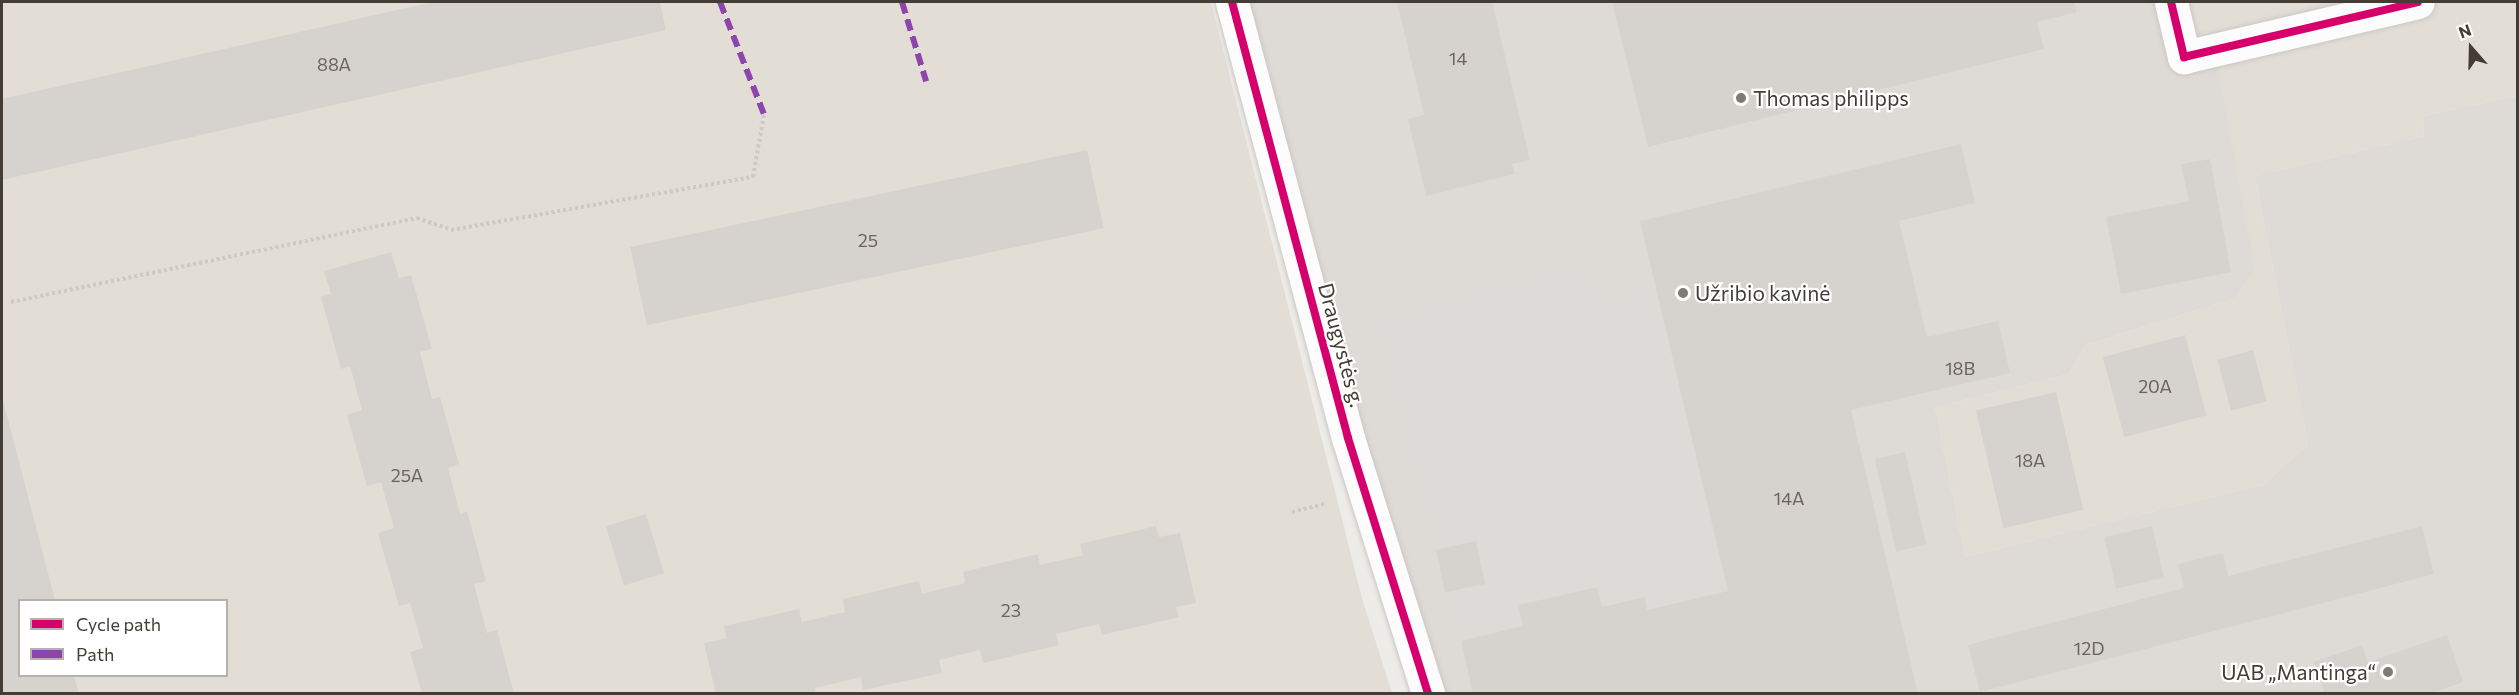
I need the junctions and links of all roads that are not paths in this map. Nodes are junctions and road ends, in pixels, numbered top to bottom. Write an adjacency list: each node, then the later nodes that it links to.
1 (1232, 2): 4 (street, Draugystės g.)
2 (2171, 2): 3 (street)
3 (2418, 2)
4 (1428, 693)

